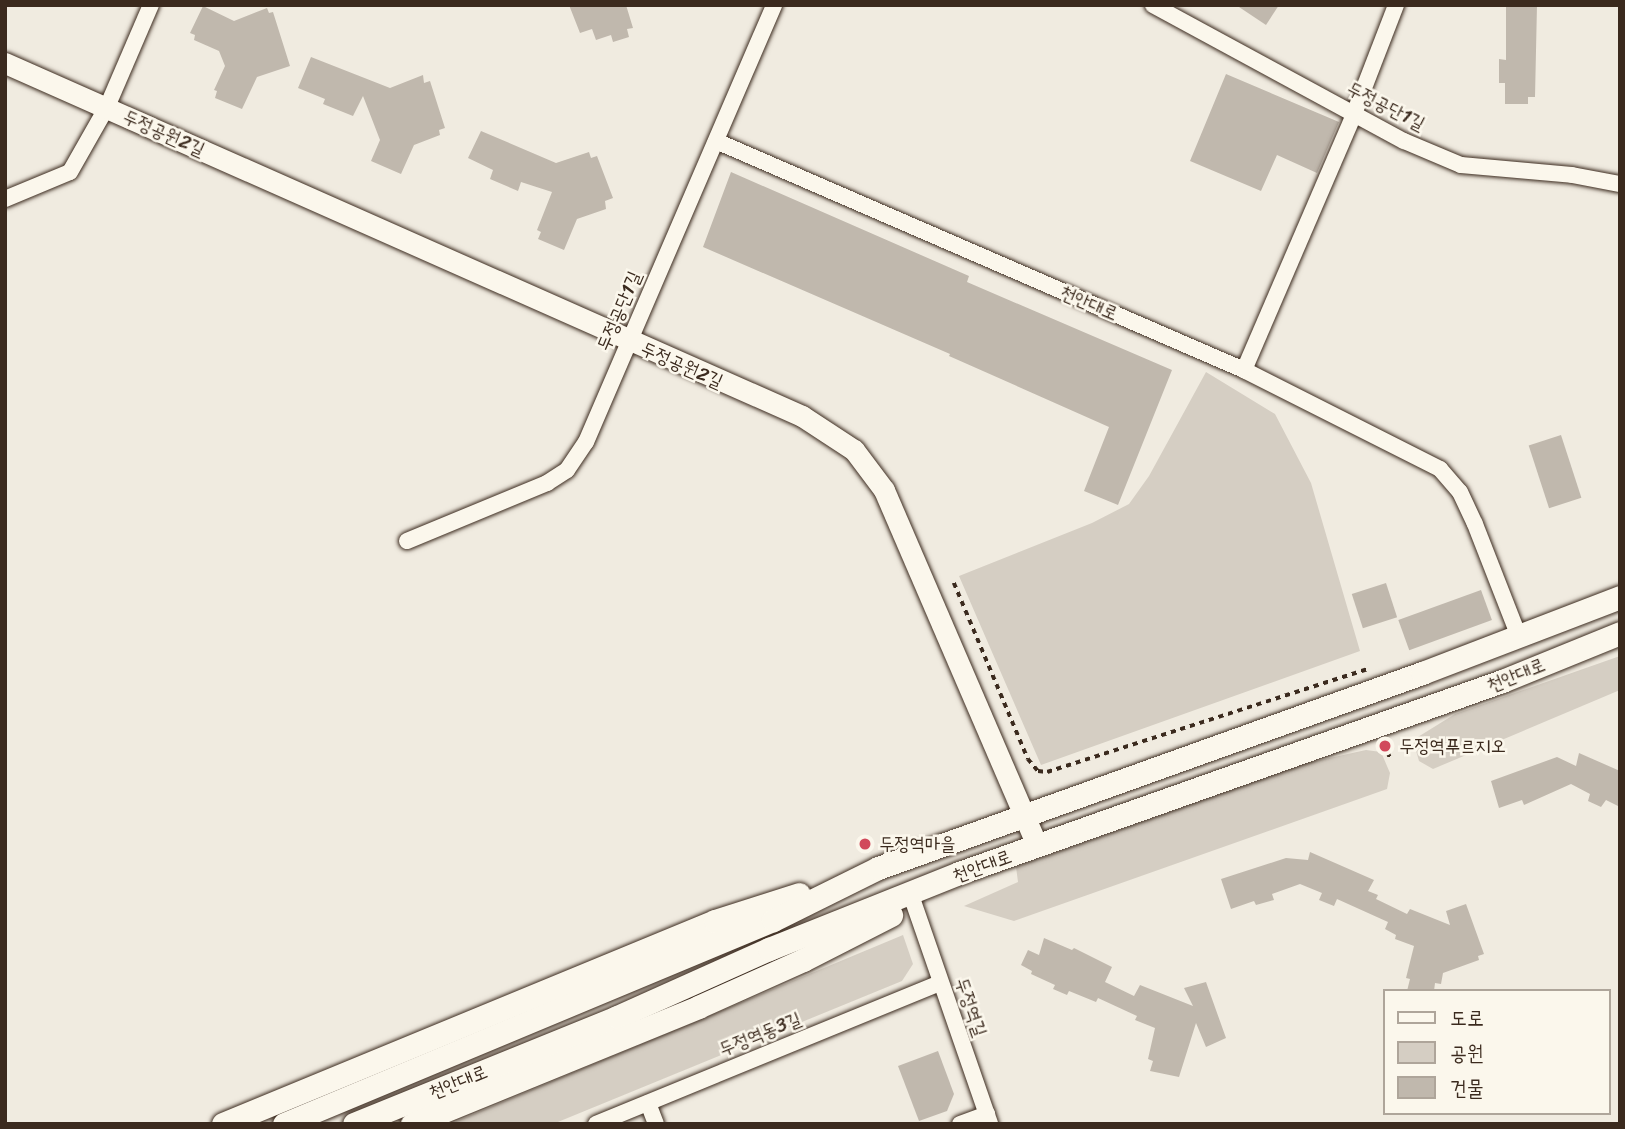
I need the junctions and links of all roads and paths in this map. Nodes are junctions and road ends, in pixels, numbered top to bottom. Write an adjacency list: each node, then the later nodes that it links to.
1 (151, 5): 6 (street, 두정공원2길)
2 (774, 5): 8 (street, 두정공단1길)
3 (1153, 5): 7 (street, 두정공단1길)
4 (1396, 5): 7 (street)
5 (5, 62): 6 (street, 두정공원2길)
6 (107, 107): 10 (street, 두정공원2길); 11 (street, 두정공원2길)
7 (1354, 114): 9 (street, 두정공단1길); 12 (street)
8 (716, 141): 11 (street, 두정공단1길); 12 (street, 천안대로)
9 (1620, 184)
10 (5, 198)
11 (629, 341): 13 (street, 두정공단1길); 21 (street, 두정공원2길)
12 (1244, 370): 17 (street, 천안대로)
13 (407, 541)
14 (954, 583): 18 (path)
15 (1620, 597): 17 (main road, 천안대로)
16 (1620, 633): 22 (main road, 천안대로)
17 (1518, 637): 21 (main road, 천안대로)
18 (1374, 666)
19 (1388, 752): 20 (path)
20 (1391, 761)
21 (1024, 814): 22 (street, 두정공원2길); 23 (main road, 천안대로)
22 (1037, 846): 24 (main road, 천안대로)
23 (878, 868): 29 (main road); 30 (main road, 천안대로)
24 (959, 873): 25 (main road); 31 (main road, 천안대로)
25 (914, 904): 26 (street, 두정역길); 32 (main road)
26 (940, 983): 27 (street, 두정역동3길); 28 (street, 두정역길)
27 (648, 1103): 33 (street, 두정역동3길); 34 (street)
28 (988, 1119): 35 (street)
29 (222, 1124)
30 (284, 1124)
31 (354, 1124)
32 (412, 1124)
33 (596, 1124)
34 (656, 1124)
35 (960, 1124)

